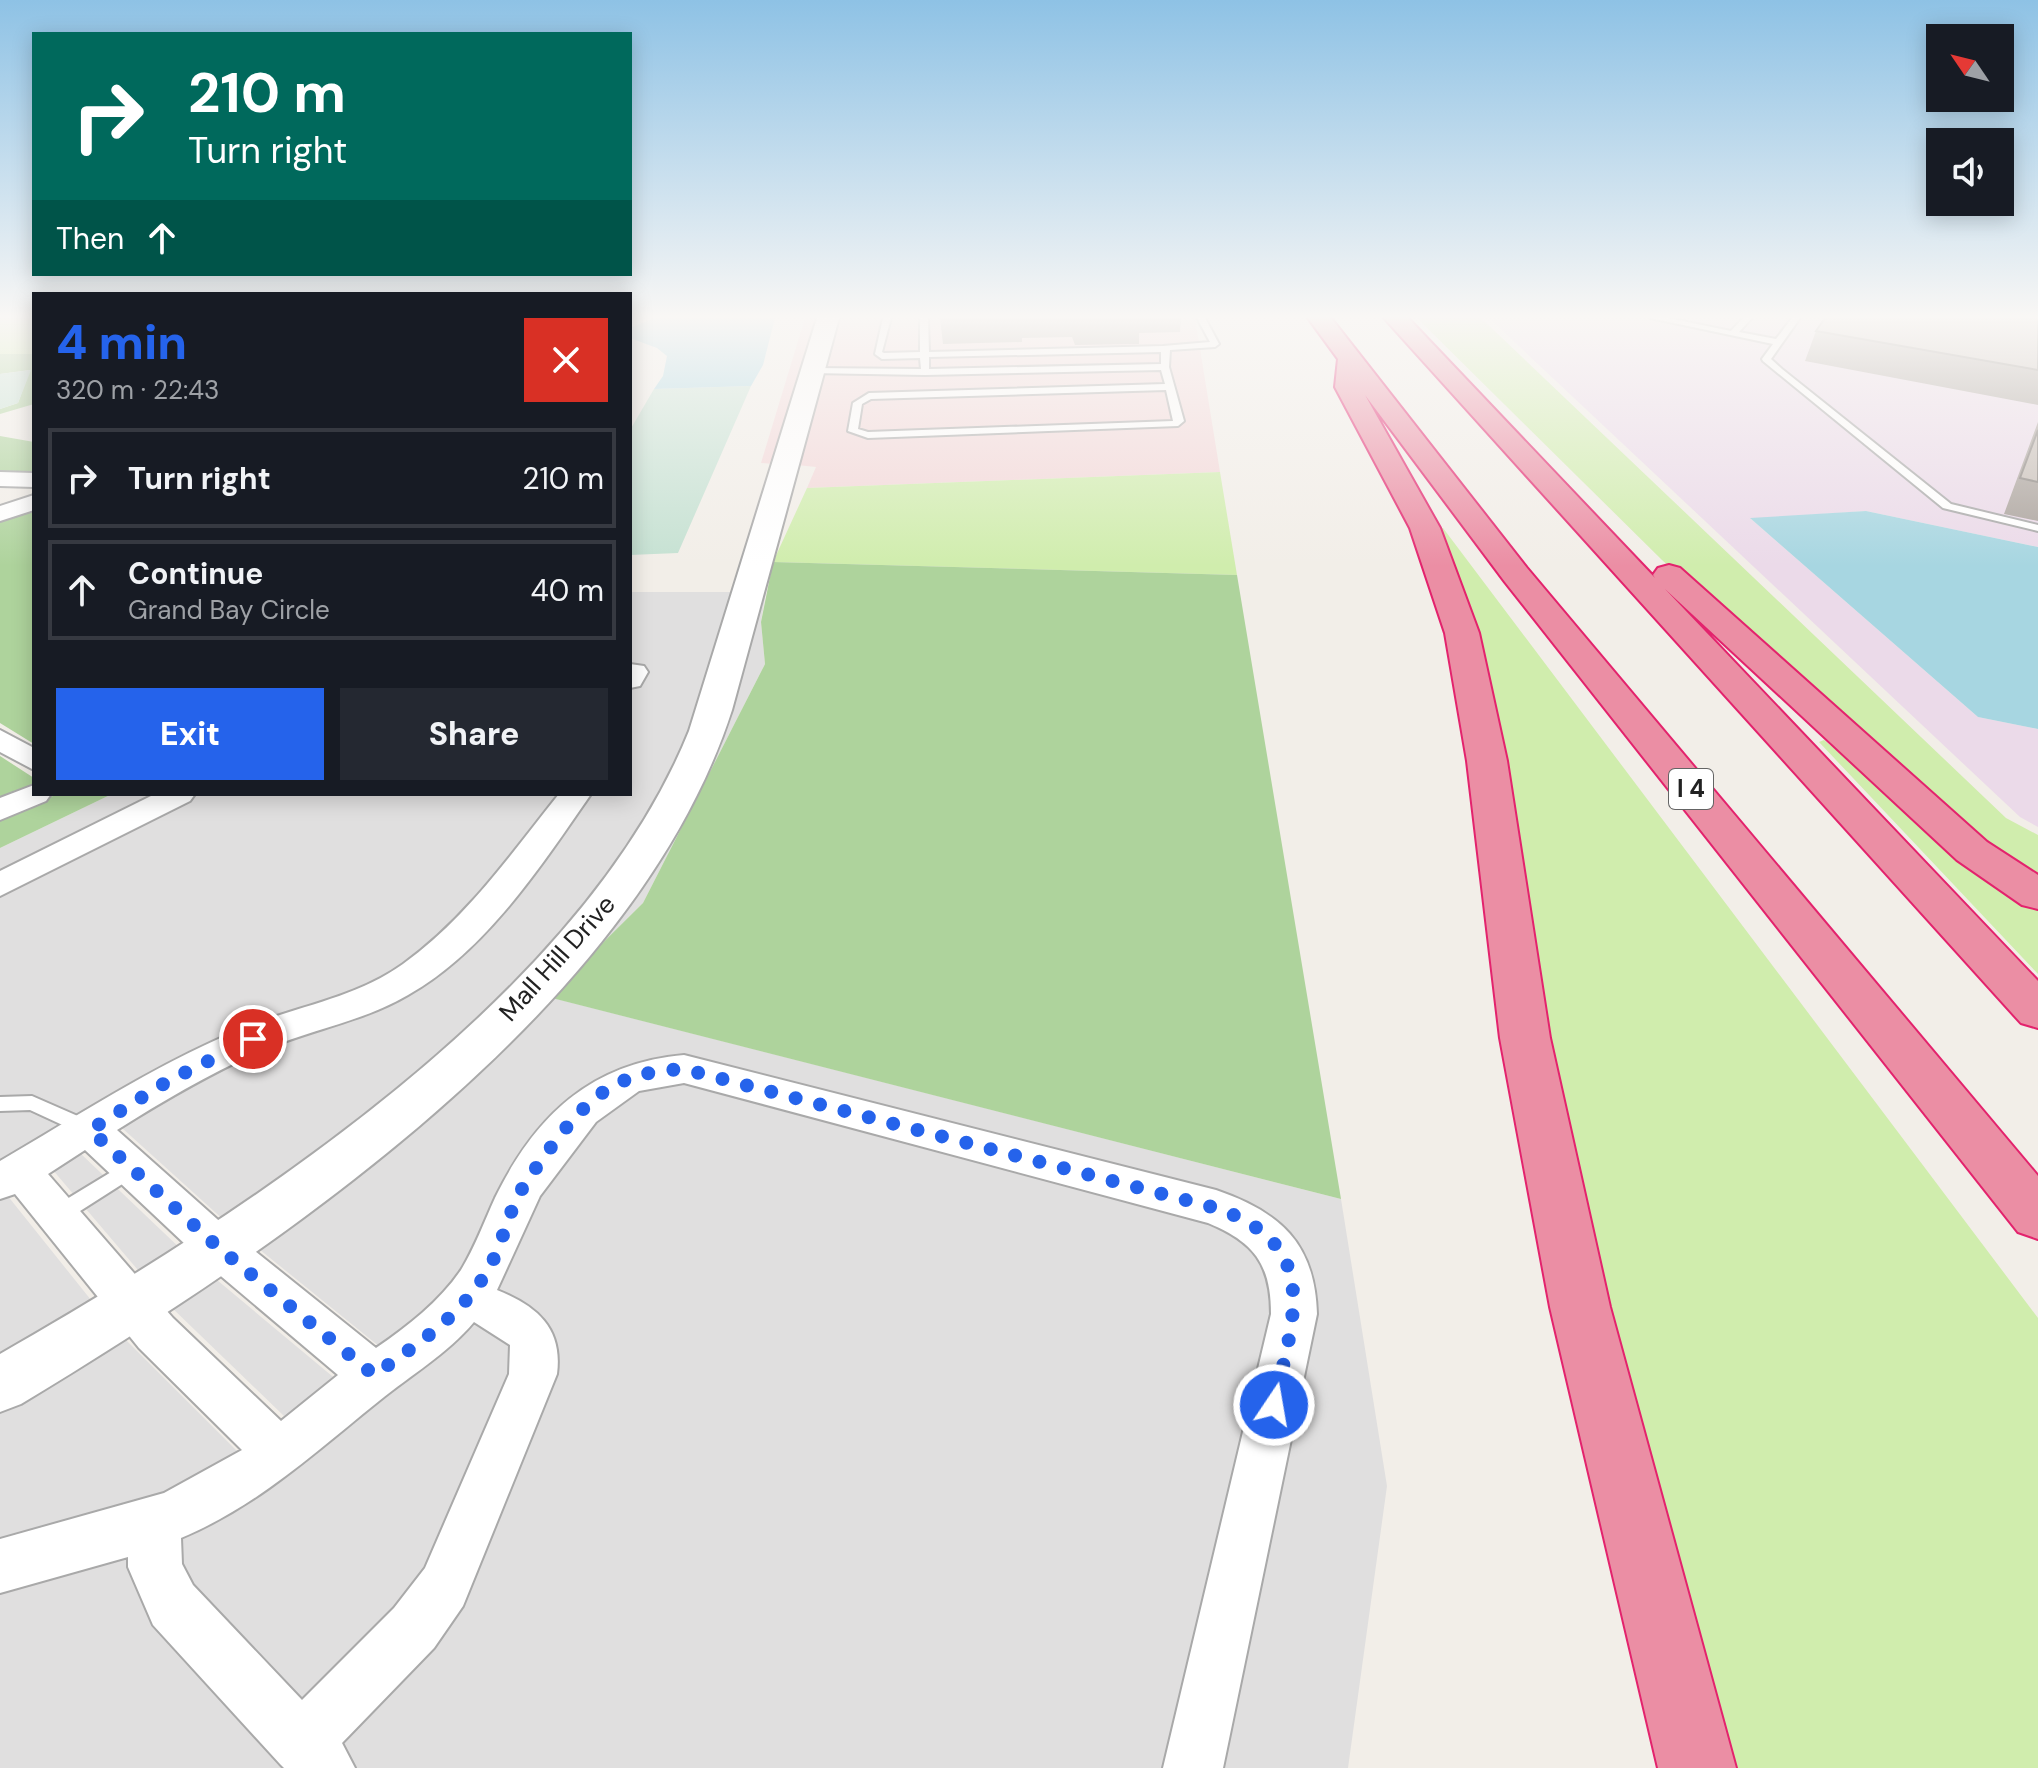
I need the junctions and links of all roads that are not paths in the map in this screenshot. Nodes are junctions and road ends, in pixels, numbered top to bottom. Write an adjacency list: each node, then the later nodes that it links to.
1 (804, 401): 29 (street, Mall Hill Drive)
2 (862, 401): 3 (lane)
3 (1172, 401)
4 (1355, 401): 39 (highway)
5 (1383, 401): 28 (highway, I 4)
6 (1473, 401): 22 (highway)
7 (1479, 401): 21 (highway)
8 (1817, 401): 13 (lane)
9 (0, 479): 10 (street)
10 (32, 480)
11 (32, 503): 12 (street)
12 (0, 514)
13 (2038, 528)
14 (0, 739): 15 (street)
15 (32, 760)
16 (32, 795): 19 (street)
17 (175, 796): 20 (street)
18 (573, 796): 24 (street)
19 (0, 810)
20 (0, 885)
21 (2038, 895)
22 (2038, 1011)
23 (0, 1104): 24 (lane)
24 (90, 1130): 25 (street); 26 (street)
25 (131, 1168): 27 (lane); 29 (street)
26 (10, 1176): 27 (street)
27 (57, 1215): 31 (street)
28 (2038, 1216)
29 (219, 1248): 31 (street, Mall Hill Drive); 32 (street)
30 (467, 1299): 32 (street); 37 (street); 38 (street)
31 (132, 1304): 33 (street, Mall Hill Drive); 34 (street)
32 (374, 1375): 34 (street)
33 (0, 1385)
34 (278, 1452): 35 (street)
35 (154, 1523): 36 (street); 37 (street)
36 (0, 1566)
37 (313, 1756)
38 (1193, 1768)
39 (1697, 1768)

